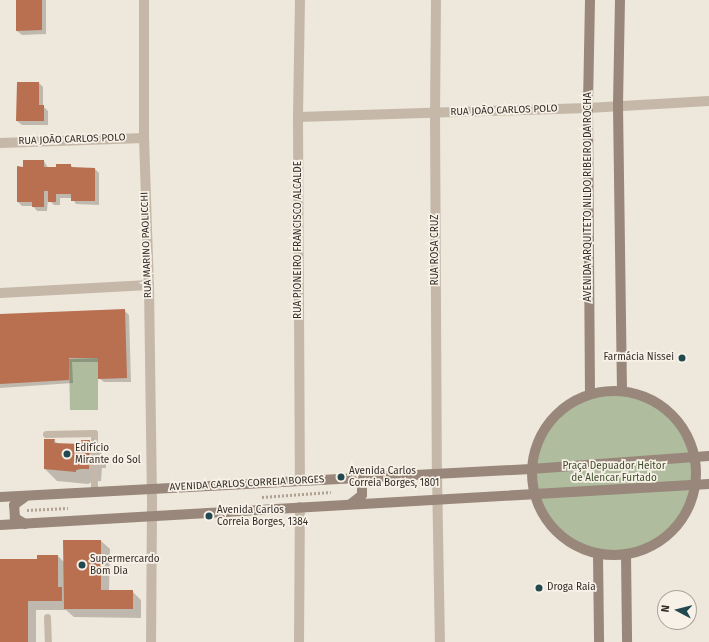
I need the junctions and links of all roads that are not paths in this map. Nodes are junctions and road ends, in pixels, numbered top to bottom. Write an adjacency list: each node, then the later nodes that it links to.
1 (144, 0): 11 (street, RUA MARINO PAOLICCHI)
2 (300, 0): 10 (street, RUA PIONEIRO FRANCISCO ALCALDE)
3 (436, 0): 9 (street, RUA ROSA CRUZ)
4 (590, 0): 8 (main road, AVENIDA ARQUITETO NILDO RIBEIRO DA ROCHA)
5 (620, 0): 7 (main road)
6 (709, 101): 7 (street, RUA JOÃO CARLOS POLO)
7 (618, 105): 8 (street, RUA JOÃO CARLOS POLO); 15 (main road)
8 (588, 108): 9 (street, RUA JOÃO CARLOS POLO); 16 (main road, AVENIDA ARQUITETO NILDO RIBEIRO DA ROCHA)
9 (435, 113): 10 (street, RUA JOÃO CARLOS POLO); 21 (street, RUA ROSA CRUZ)
10 (298, 117): 23 (street, RUA PIONEIRO FRANCISCO ALCALDE)
11 (144, 138): 12 (street, RUA JOÃO CARLOS POLO); 13 (street, RUA MARINO PAOLICCHI)
12 (0, 143)
13 (149, 285): 14 (street); 26 (street, RUA MARINO PAOLICCHI)
14 (0, 293)
15 (622, 391): 16 (main road); 19 (main road)
16 (590, 394): 20 (main road)
17 (46, 434): 27 (lane)
18 (709, 456): 19 (main road, AVENIDA CARLOS CORREIA BORGES)
19 (694, 457): 20 (main road, AVENIDA CARLOS CORREIA BORGES); 25 (main road)
20 (531, 469): 21 (main road, AVENIDA CARLOS CORREIA BORGES); 28 (main road)
21 (437, 474): 22 (main road, AVENIDA CARLOS CORREIA BORGES); 31 (street, RUA ROSA CRUZ)
22 (350, 478): 23 (main road, AVENIDA CARLOS CORREIA BORGES); 32 (main road)
23 (300, 481): 26 (main road, AVENIDA CARLOS CORREIA BORGES)
24 (709, 484): 25 (main road)
25 (695, 485): 28 (main road); 38 (main road)
26 (152, 489): 27 (main road, AVENIDA CARLOS CORREIA BORGES); 34 (street, RUA MARINO PAOLICCHI)
27 (94, 492): 29 (main road, AVENIDA CARLOS CORREIA BORGES)
28 (535, 494): 31 (main road); 37 (main road)
29 (27, 496): 30 (main road, AVENIDA CARLOS CORREIA BORGES); 35 (main road)
30 (0, 497)
31 (438, 500): 32 (main road); 43 (street, RUA ROSA CRUZ)
32 (351, 504): 33 (main road)
33 (300, 507): 34 (main road); 42 (street)
34 (152, 516): 35 (main road); 41 (street, RUA MARINO PAOLICCHI)
35 (25, 524): 36 (main road)
36 (0, 526)
37 (598, 554): 38 (main road); 44 (main road)
38 (626, 554): 45 (main road)
39 (47, 617): 40 (lane)
40 (48, 642)
41 (151, 642)
42 (299, 642)
43 (440, 642)
44 (599, 642)
45 (627, 642)

